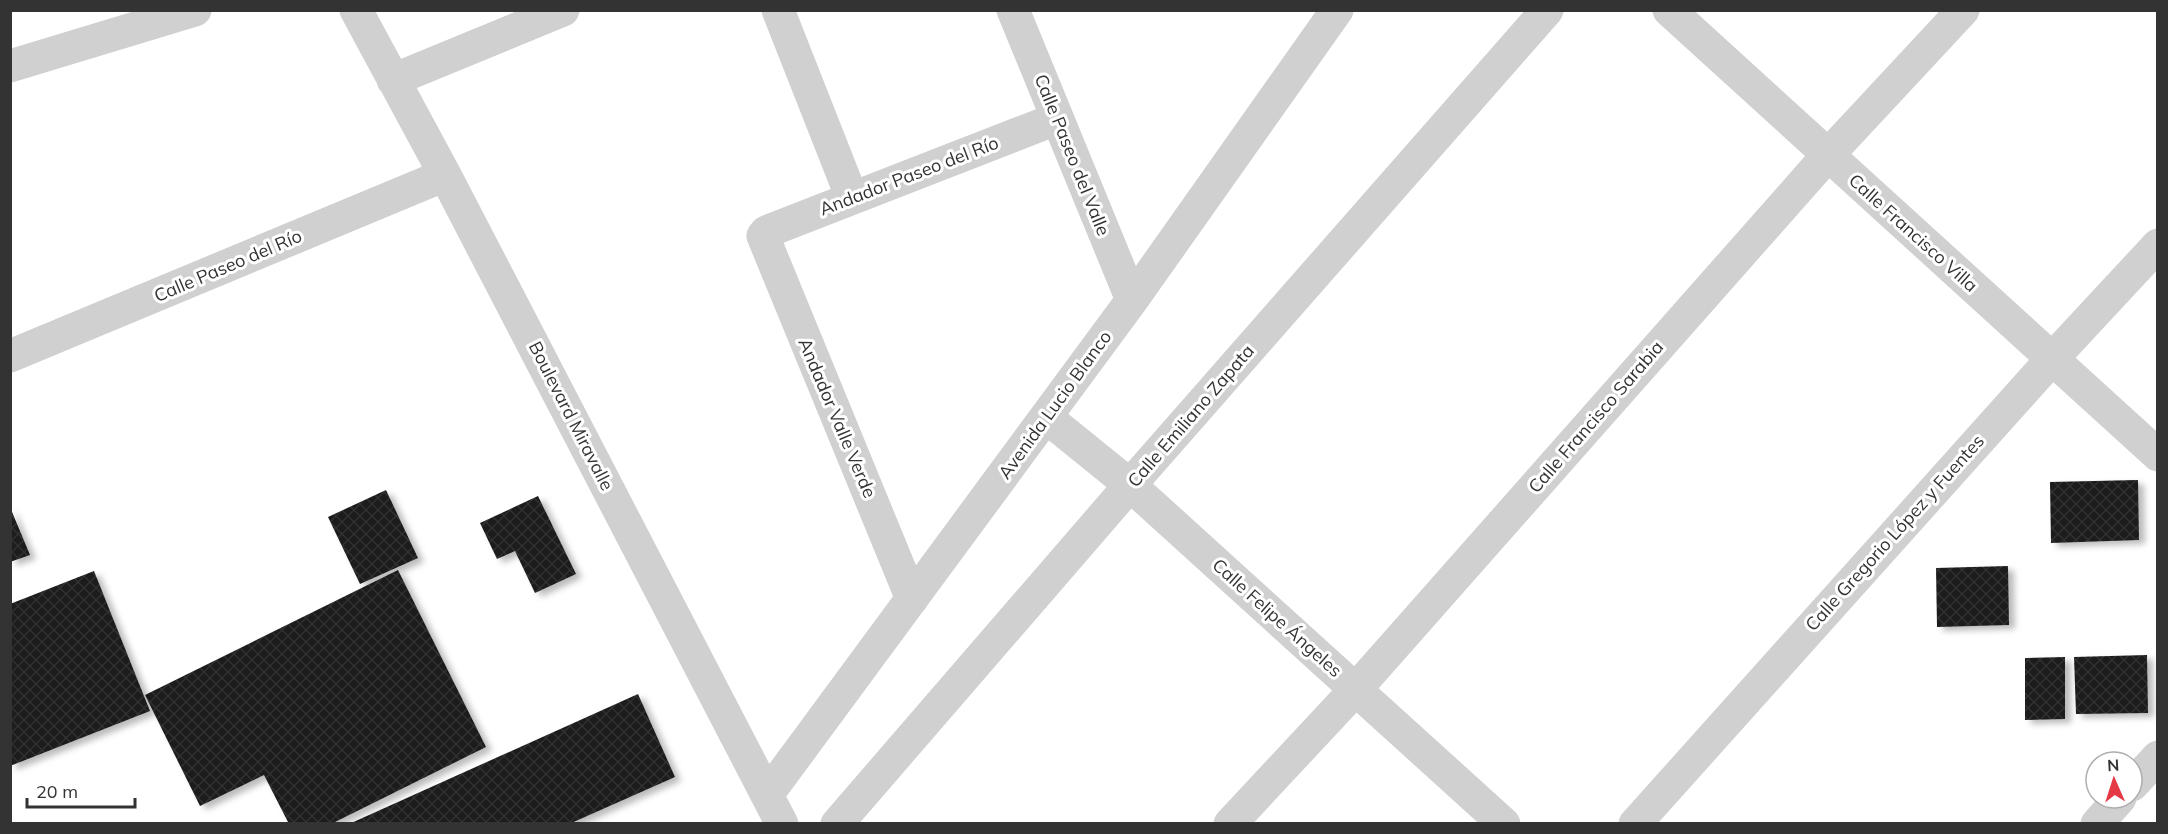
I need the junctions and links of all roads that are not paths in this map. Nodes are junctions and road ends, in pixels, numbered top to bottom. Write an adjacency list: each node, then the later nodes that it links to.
1 (195, 10): 10 (street)
2 (356, 10): 11 (street, Boulevard Miravalle)
3 (562, 10): 11 (street)
4 (778, 10): 15 (street)
5 (1013, 10): 12 (street, Calle Paseo del Valle)
6 (1337, 10): 18 (street, Avenida Lucio Blanco)
7 (1547, 10): 23 (street, Calle Emiliano Zapata)
8 (1669, 10): 13 (street, Calle Francisco Villa)
9 (1963, 10): 13 (street, Calle Francisco Sarabia)
10 (10, 66)
11 (393, 80): 14 (street, Boulevard Miravalle)
12 (1056, 119): 15 (street, Andador Paseo del Río); 18 (street, Calle Paseo del Valle)
13 (1828, 155): 20 (street, Calle Francisco Villa); 25 (street, Calle Francisco Sarabia)
14 (445, 175): 19 (street, Calle Paseo del Río); 28 (street, Boulevard Miravalle)
15 (852, 198): 16 (street, Andador Paseo del Río)
16 (763, 236): 24 (street, Andador Valle Verde)
17 (2157, 245): 20 (street, Calle Gregorio López y Fuentes)
18 (1132, 300): 21 (street, Avenida Lucio Blanco)
19 (10, 356)
20 (2052, 359): 22 (street, Calle Francisco Villa); 34 (street, Calle Gregorio López y Fuentes)
21 (1046, 417): 23 (street, Calle Felipe Ángeles); 24 (street, Avenida Lucio Blanco)
22 (2157, 455)
23 (1131, 485): 25 (street, Calle Felipe Ángeles); 31 (street, Calle Emiliano Zapata)
24 (912, 599): 28 (street, Avenida Lucio Blanco)
25 (1356, 689): 32 (street, Calle Francisco Sarabia); 33 (street, Calle Felipe Ángeles)
26 (2157, 757): 27 (street)
27 (2144, 772)
28 (767, 795): 30 (street, Boulevard Miravalle)
29 (2109, 810): 35 (street)
30 (782, 824)
31 (837, 824)
32 (1230, 824)
33 (1504, 824)
34 (1635, 824)
35 (2097, 824)

